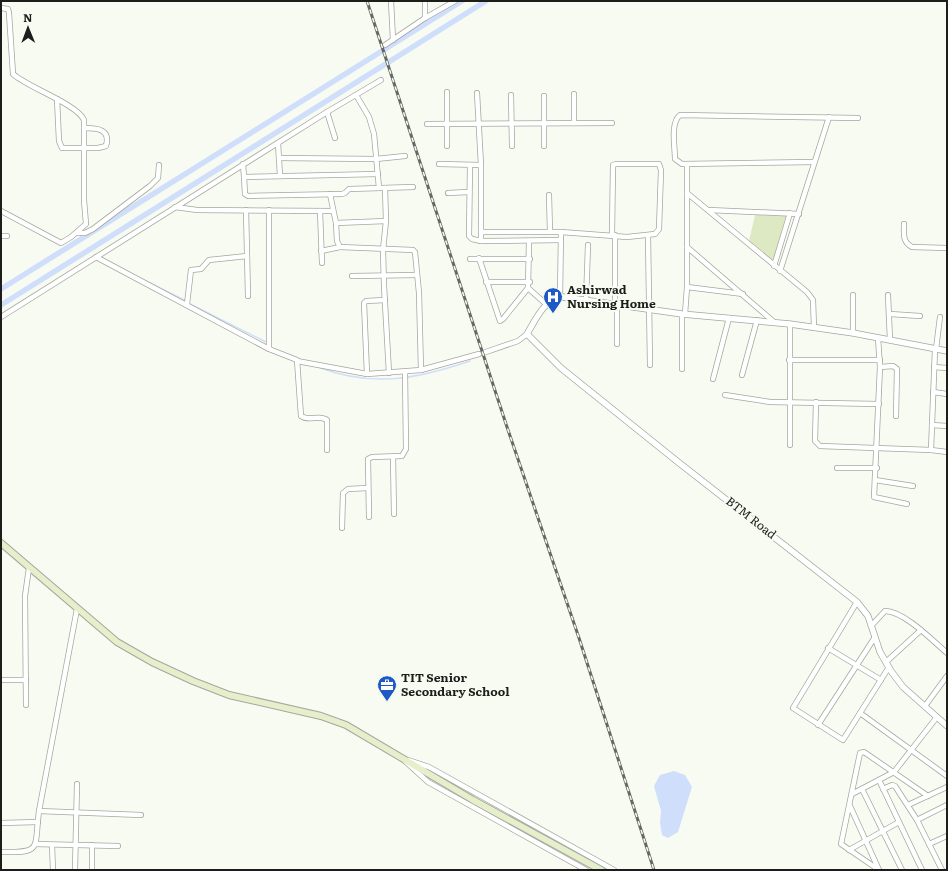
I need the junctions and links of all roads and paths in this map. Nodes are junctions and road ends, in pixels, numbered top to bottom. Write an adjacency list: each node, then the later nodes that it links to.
1 (391, 1): 6 (street)
2 (424, 1): 5 (street)
3 (453, 1): 5 (street)
4 (1, 8): 15 (street)
5 (425, 18): 6 (street)
6 (394, 40): 7 (street)
7 (385, 45)
8 (381, 80): 12 (street)
9 (447, 92): 25 (street)
10 (477, 93): 19 (street)
11 (574, 94): 22 (street)
12 (356, 95): 16 (street); 35 (street)
13 (511, 95): 20 (street)
14 (544, 96): 21 (street)
15 (57, 99): 26 (street); 32 (street)
16 (327, 112): 27 (street); 28 (street)
17 (829, 117): 18 (street); 36 (street); 39 (street)
18 (858, 118)
19 (478, 123): 20 (street); 25 (street); 42 (street)
20 (512, 123): 21 (street); 30 (street)
21 (544, 123): 22 (street); 31 (street)
22 (574, 123): 23 (street)
23 (612, 123)
24 (427, 124): 25 (street)
25 (447, 124): 29 (street)
26 (84, 128): 32 (street); 32 (street)
27 (335, 138)
28 (278, 143): 34 (street); 37 (street)
29 (447, 146)
30 (512, 146)
31 (544, 146)
32 (83, 149): 69 (street)
33 (405, 156): 35 (street)
34 (279, 158): 35 (street); 44 (street)
35 (376, 159): 43 (street)
36 (814, 162): 39 (street); 62 (street)
37 (243, 164): 45 (street); 54 (street)
38 (438, 164): 41 (street)
39 (687, 164): 51 (street)
40 (159, 165): 69 (street)
41 (470, 165): 42 (street); 49 (street)
42 (481, 165): 66 (street)
43 (378, 174): 44 (street); 47 (street)
44 (280, 176): 45 (street)
45 (244, 177): 52 (street)
46 (413, 187): 48 (street)
47 (379, 188): 48 (street); 52 (street)
48 (385, 188): 63 (street)
49 (469, 192): 50 (street); 75 (street)
50 (448, 193)
51 (687, 193): 58 (street); 79 (street)
52 (330, 194): 60 (street)
53 (549, 195): 67 (street)
54 (175, 207): 55 (street); 84 (street)
55 (246, 210): 56 (street); 83 (street)
56 (269, 210): 57 (street); 124 (street)
57 (320, 210): 60 (street); 82 (street)
58 (709, 210): 61 (street); 89 (street)
59 (1, 211): 69 (street)
60 (332, 211): 64 (street)
61 (790, 213): 62 (street); 89 (street)
62 (799, 214): 90 (street)
63 (386, 221): 64 (street); 81 (street)
64 (336, 222): 78 (street)
65 (904, 224): 80 (street)
66 (481, 232): 67 (street); 75 (street)
67 (550, 232): 68 (street)
68 (561, 232): 70 (street); 74 (street)
69 (78, 233)
70 (613, 235): 73 (street); 73 (street); 107 (street)
71 (1, 236): 72 (street)
72 (7, 236)
73 (648, 236): 108 (street)
74 (561, 240): 76 (street); 102 (street)
75 (481, 241): 76 (street)
76 (529, 241): 87 (street)
77 (588, 245): 104 (street)
78 (340, 247): 81 (street); 82 (street)
79 (687, 247): 96 (street); 98 (street)
80 (947, 248)
81 (383, 250): 91 (street); 93 (street)
82 (321, 252): 88 (street)
83 (247, 256): 101 (street); 105 (street)
84 (96, 257): 105 (street); 112 (street)
85 (479, 258): 86 (street); 87 (street); 94 (street)
86 (470, 259)
87 (530, 259): 95 (street)
88 (322, 263)
89 (774, 266): 90 (street)
90 (780, 271): 118 (street)
91 (417, 275): 93 (street); 135 (street)
92 (352, 276): 93 (street)
93 (384, 276): 103 (street)
94 (486, 282): 95 (street); 97 (street)
95 (530, 282): 97 (street)
96 (687, 287): 98 (street); 109 (street)
97 (528, 288): 106 (street)
98 (742, 294): 116 (street)
99 (853, 295): 119 (street)
100 (888, 295): 110 (street)
101 (248, 296)
102 (560, 298): 104 (street); 106 (street)
103 (385, 300): 136 (street); 137 (street)
104 (586, 300): 107 (street)
105 (187, 304): 124 (street)
106 (546, 304): 120 (street)
107 (616, 305): 108 (street); 123 (street)
108 (650, 310): 109 (street); 130 (street)
109 (683, 314): 114 (street); 134 (street)
110 (890, 314): 111 (street); 122 (street)
111 (920, 316)
112 (1, 317)
113 (940, 317): 125 (street)
114 (729, 318): 115 (street); 140 (street)
115 (756, 320): 116 (street); 138 (street)
116 (774, 322): 117 (street)
117 (790, 324): 118 (street); 127 (street)
118 (814, 328): 119 (street)
119 (853, 333): 121 (street)
120 (527, 334): 135 (street); 167 (street, BTM Road)
121 (878, 338): 122 (street); 128 (street)
122 (890, 340): 125 (street)
123 (617, 344)
124 (269, 349): 129 (street)
125 (935, 349): 126 (street); 131 (street)
126 (947, 351)
127 (789, 360): 128 (street); 144 (street)
128 (880, 360): 132 (street)
129 (297, 361): 137 (street); 152 (street)
130 (650, 365)
131 (934, 366): 133 (street); 141 (street)
132 (880, 367): 146 (street); 147 (street)
133 (947, 368)
134 (682, 369)
135 (420, 370): 139 (street)
136 (389, 373): 137 (street); 139 (street)
137 (367, 374)
138 (742, 375)
139 (405, 376): 155 (street)
140 (713, 379)
141 (933, 392): 142 (street); 148 (street)
142 (947, 394)
143 (725, 395): 144 (street)
144 (790, 402): 145 (street); 150 (street)
145 (816, 402): 146 (street); 151 (street)
146 (879, 404): 151 (street)
147 (896, 416)
148 (932, 425): 149 (street); 153 (street)
149 (947, 426)
150 (790, 445)
151 (877, 448): 153 (street); 157 (street)
152 (327, 450)
153 (931, 450): 154 (street)
154 (947, 452)
155 (393, 457): 160 (street); 162 (street)
156 (837, 468): 157 (street)
157 (876, 468): 158 (street)
158 (875, 480): 159 (street); 161 (street)
159 (913, 486)
160 (368, 488): 163 (street); 164 (street)
161 (907, 504)
162 (394, 514)
163 (369, 517)
164 (342, 528)
165 (1, 543): 166 (main road)
166 (29, 568): 168 (main road); 179 (street)
167 (857, 602): 169 (street, BTM Road); 172 (street)
168 (77, 609): 188 (main road); 201 (street)
169 (871, 626): 170 (street); 171 (street, BTM Road)
170 (921, 630): 173 (street); 174 (street)
171 (875, 638): 174 (street, BTM Road); 175 (street)
172 (828, 648): 175 (street); 185 (street)
173 (947, 653)
174 (886, 662): 176 (street, BTM Road)
175 (857, 666): 180 (street); 185 (street)
176 (889, 667): 180 (street); 182 (street, BTM Road)
177 (947, 676): 182 (street)
178 (1, 680): 179 (street)
179 (26, 680): 181 (street)
180 (881, 680): 183 (street)
181 (26, 706)
182 (925, 706): 184 (street, BTM Road)
183 (860, 713): 185 (street); 187 (street)
184 (938, 717): 186 (street, BTM Road); 187 (street)
185 (818, 725)
186 (947, 726)
187 (911, 750): 189 (street); 190 (street)
188 (404, 760): 222 (street); 223 (main road); 224 (street)
189 (894, 772): 191 (street); 196 (street); 197 (street)
190 (947, 776)
191 (878, 780): 194 (street); 195 (street)
192 (77, 784): 202 (street)
193 (947, 787): 197 (street)
194 (862, 789): 196 (street); 208 (street)
195 (883, 789): 199 (street); 206 (street)
196 (852, 794): 198 (street)
197 (928, 796): 199 (street)
198 (850, 805): 210 (street); 217 (street)
199 (908, 805): 204 (street)
200 (947, 805): 204 (street)
201 (39, 811): 202 (street); 205 (street)
202 (75, 812): 203 (street); 214 (street)
203 (141, 814)
204 (917, 820): 212 (street)
205 (38, 822): 207 (street); 211 (street)
206 (899, 822): 208 (street); 226 (street)
207 (1, 823)
208 (883, 831): 210 (street); 225 (street)
209 (947, 836): 212 (street)
210 (866, 840): 217 (street); 217 (street)
211 (35, 844): 213 (street); 218 (street)
212 (929, 844): 227 (street)
213 (52, 845): 214 (street); 219 (street)
214 (74, 845): 215 (street); 220 (street)
215 (92, 845): 216 (street); 221 (street)
216 (118, 846)
217 (848, 850)
218 (1, 852)
219 (53, 870)
220 (75, 870)
221 (92, 870)
222 (586, 870)
223 (601, 870)
224 (614, 870)
225 (902, 870)
226 (922, 870)
227 (942, 870)

